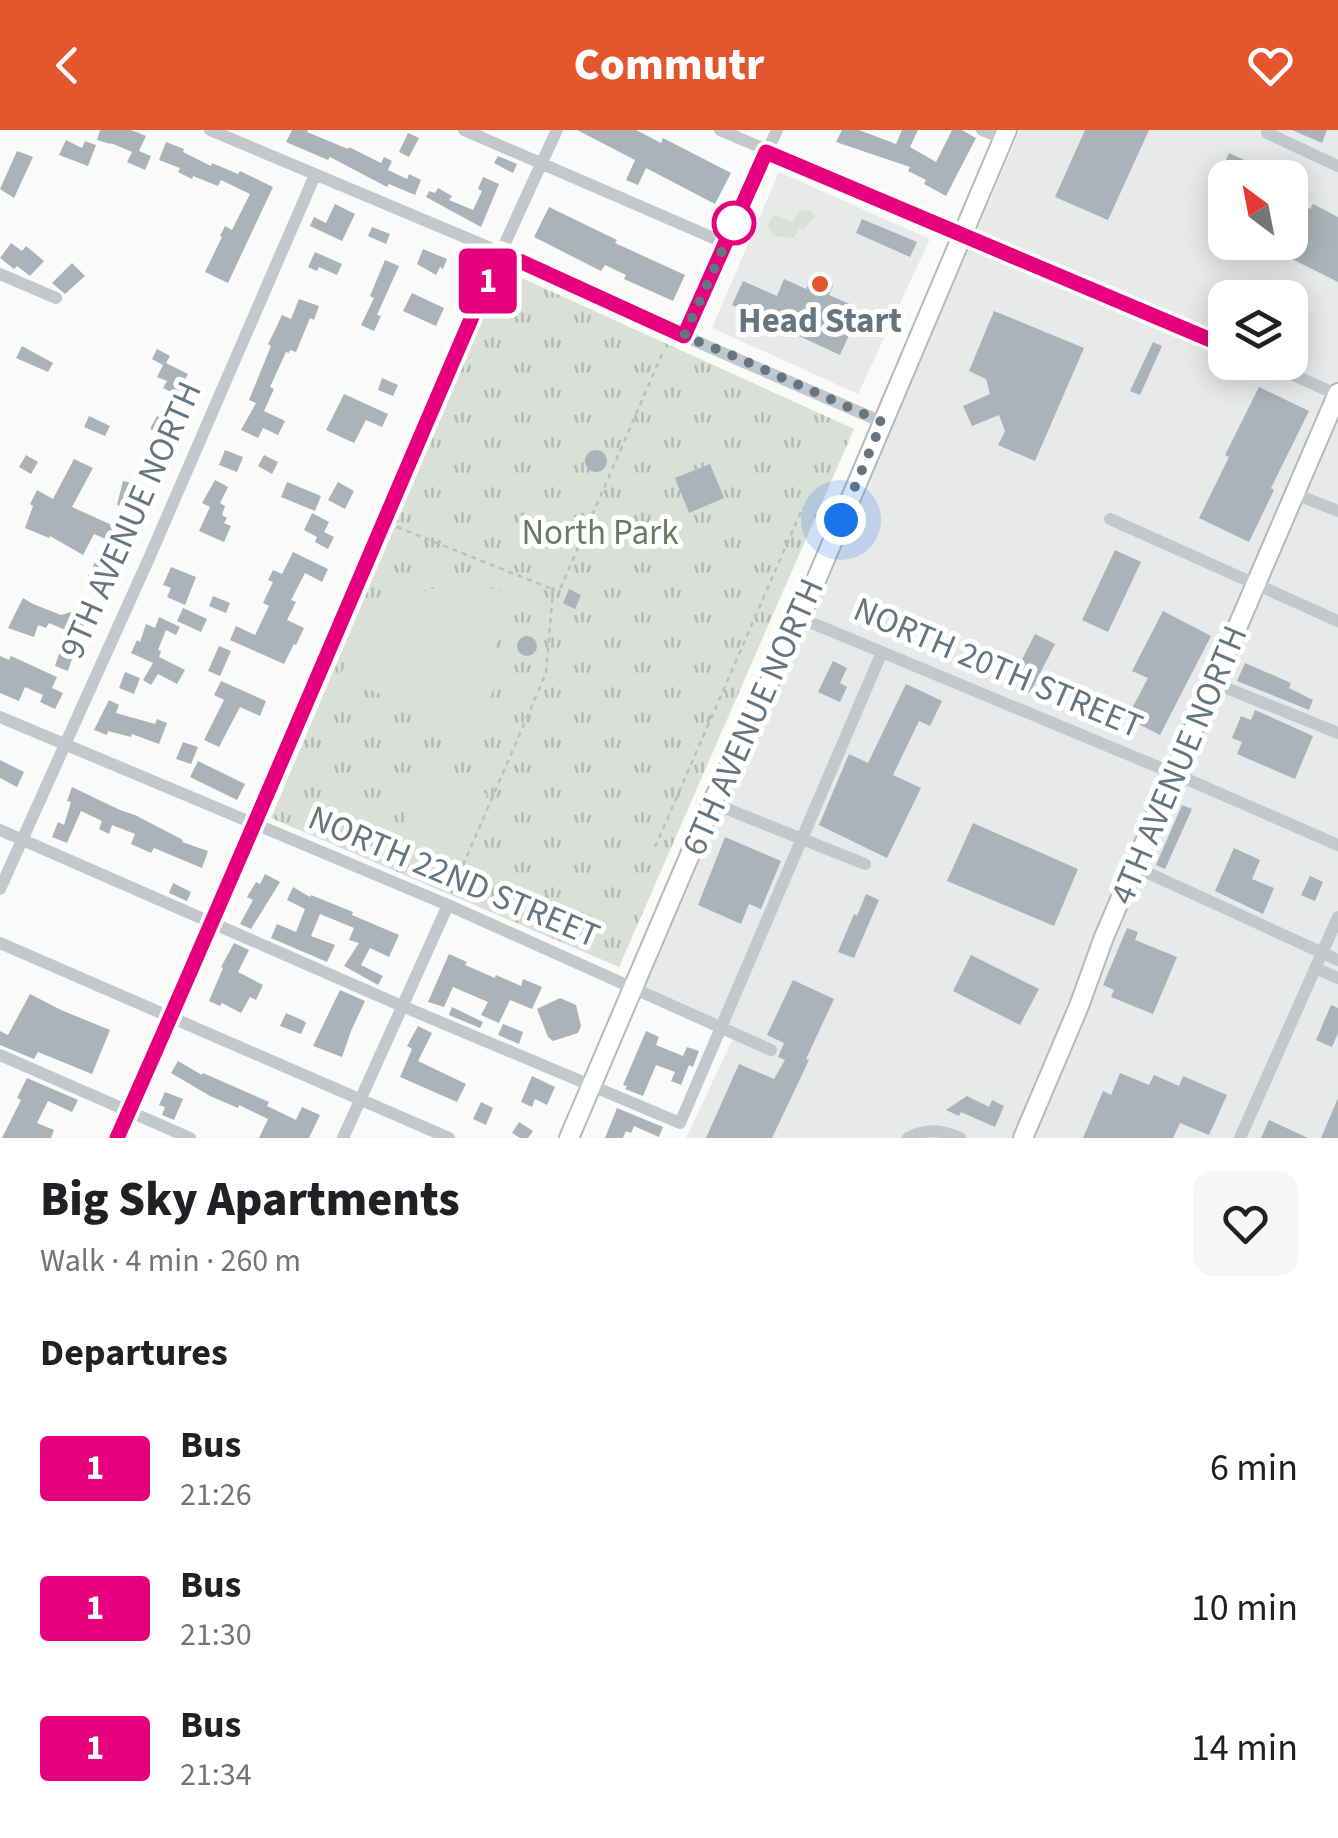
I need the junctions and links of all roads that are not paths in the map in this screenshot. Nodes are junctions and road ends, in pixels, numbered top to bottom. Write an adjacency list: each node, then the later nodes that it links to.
1 (210, 130): 12 (street)
2 (464, 130): 10 (street)
3 (558, 130): 10 (street)
4 (720, 130): 9 (street)
5 (777, 130): 9 (street)
6 (982, 130): 8 (street)
7 (1267, 133): 11 (street)
8 (1005, 135): 13 (main road, 6TH AVENUE NORTH)
9 (766, 152): 13 (street); 14 (street)
10 (541, 164): 14 (street); 15 (street)
11 (1338, 166)
12 (315, 176): 15 (street); 33 (street, 9TH AVENUE NORTH)
13 (962, 233): 19 (street); 22 (main road, 6TH AVENUE NORTH)
14 (725, 243): 18 (street)
15 (500, 252): 18 (street); 36 (street)
16 (0, 274): 17 (street)
17 (56, 298)
18 (684, 336): 22 (street)
19 (1208, 339)
20 (1306, 380): 21 (street)
21 (1338, 394): 23 (main road, 4TH AVENUE NORTH)
22 (882, 422): 27 (main road, 6TH AVENUE NORTH)
23 (1295, 494): 24 (street); 26 (main road, 4TH AVENUE NORTH)
24 (1338, 512)
25 (1110, 519): 26 (street)
26 (1256, 586): 28 (street); 30 (main road, 4TH AVENUE NORTH)
27 (800, 618): 29 (street, NORTH 20TH STREET); 35 (main road, 6TH AVENUE NORTH)
28 (1338, 621)
29 (882, 652): 34 (street, NORTH 20TH STREET); 39 (street)
30 (1214, 683): 32 (street); 34 (main road, 4TH AVENUE NORTH)
31 (0, 717): 33 (street, NORTH 22ND STREET)
32 (1338, 733)
33 (63, 745): 36 (street, NORTH 22ND STREET); 38 (street, 9TH AVENUE NORTH)
34 (1175, 774): 40 (street, NORTH 20TH STREET); 42 (main road, 4TH AVENUE NORTH)
35 (712, 803): 39 (street); 52 (main road, 6TH AVENUE NORTH)
36 (255, 826): 44 (street, NORTH 22ND STREET); 46 (street)
37 (0, 830): 38 (street)
38 (22, 840): 43 (street, 9TH AVENUE NORTH); 46 (street)
39 (803, 840): 41 (street); 55 (street)
40 (1338, 845)
41 (864, 864)
42 (1136, 866): 48 (street); 68 (main road, 4TH AVENUE NORTH)
43 (0, 888)
44 (450, 899): 52 (street, NORTH 22ND STREET); 53 (street)
45 (1338, 918): 48 (street)
46 (212, 924): 53 (street); 54 (street)
47 (0, 943): 54 (street)
48 (1322, 954): 49 (street); 50 (street)
49 (1338, 960)
50 (1315, 968): 51 (street); 69 (street)
51 (1338, 978)
52 (634, 987): 55 (street, NORTH 22ND STREET); 58 (main road, 6TH AVENUE NORTH)
53 (402, 1006): 58 (street); 59 (street)
54 (172, 1018): 59 (street); 60 (street)
55 (720, 1027): 56 (street, NORTH 22ND STREET); 58 (street)
56 (771, 1050)
57 (0, 1055): 60 (street)
58 (592, 1085): 65 (main road, 6TH AVENUE NORTH)
59 (360, 1100): 63 (street); 64 (street)
60 (129, 1111): 61 (street); 62 (street)
61 (117, 1138)
62 (190, 1138)
63 (344, 1138)
64 (449, 1138)
65 (569, 1138)
66 (908, 1138): 67 (street)
67 (960, 1138)
68 (1023, 1138)
69 (1240, 1138)

